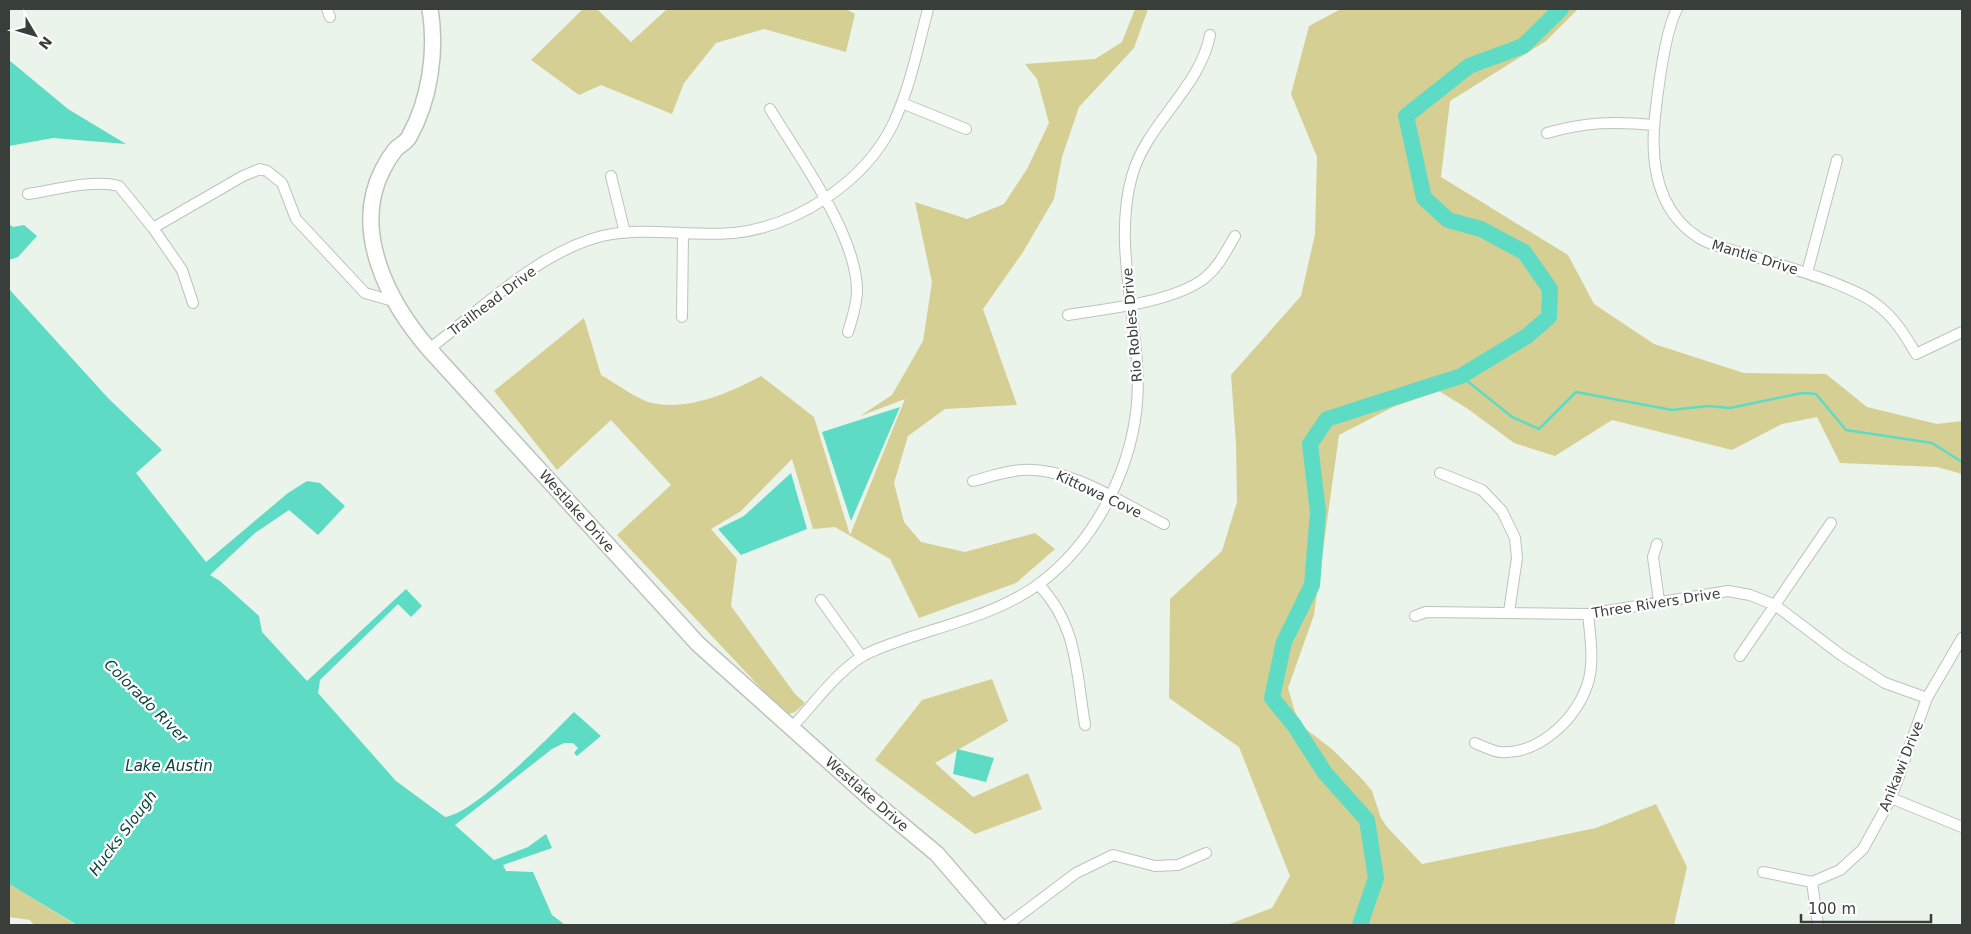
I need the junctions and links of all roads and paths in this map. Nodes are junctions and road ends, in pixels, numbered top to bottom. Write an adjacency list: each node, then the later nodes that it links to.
1 (430, 9): 19 (street, Westlake Drive)
2 (928, 9): 5 (street, Trailhead Drive)
3 (1677, 9): 7 (street, Mantle Drive)
4 (1210, 35): 21 (street, Rio Robles Drive)
5 (902, 103): 8 (street); 13 (street, Trailhead Drive)
6 (770, 109): 13 (street)
7 (1654, 125): 9 (street); 18 (street, Mantle Drive)
8 (966, 129)
9 (1547, 133)
10 (1837, 160): 18 (street)
11 (611, 176): 15 (street)
12 (28, 194): 14 (street)
13 (823, 198): 16 (street, Trailhead Drive); 24 (street)
14 (153, 228): 19 (street); 20 (street)
15 (625, 232): 16 (street, Trailhead Drive); 26 (street, Trailhead Drive)
16 (683, 235): 23 (street)
17 (1235, 236): 21 (street)
18 (1807, 273): 25 (street, Mantle Drive)
19 (393, 300): 26 (street, Westlake Drive)
20 (193, 303)
21 (1132, 305): 22 (street); 29 (street, Rio Robles Drive)
22 (1068, 315)
23 (682, 317)
24 (848, 332)
25 (1962, 332)
26 (429, 349): 45 (street, Westlake Drive)
27 (1440, 473): 37 (street)
28 (973, 481): 29 (street, Kittowa Cove)
29 (1110, 497): 30 (street, Kittowa Cove); 33 (street, Rio Robles Drive)
30 (1164, 524)
31 (1831, 524): 36 (street)
32 (1657, 544): 35 (street)
33 (1038, 584): 42 (street, Rio Robles Drive); 44 (street)
34 (820, 600): 42 (street)
35 (1659, 602): 36 (street, Three Rivers Drive); 38 (street, Three Rivers Drive)
36 (1776, 605): 41 (street); 43 (street, Three Rivers Drive)
37 (1509, 612): 38 (street, Three Rivers Drive); 39 (street, Three Rivers Drive)
38 (1588, 614): 46 (street)
39 (1415, 616)
40 (1962, 638): 43 (street, Anikawi Drive)
41 (1740, 656)
42 (862, 657): 45 (street, Rio Robles Drive)
43 (1927, 698): 47 (street, Anikawi Drive)
44 (1085, 725)
45 (792, 727): 52 (street, Westlake Drive)
46 (1475, 743)
47 (1891, 798): 48 (street); 51 (street, Anikawi Drive)
48 (1962, 827)
49 (1206, 853): 53 (street)
50 (1763, 872): 51 (street)
51 (1812, 882): 54 (street)
52 (998, 925)
53 (1007, 925)
54 (1818, 925)

